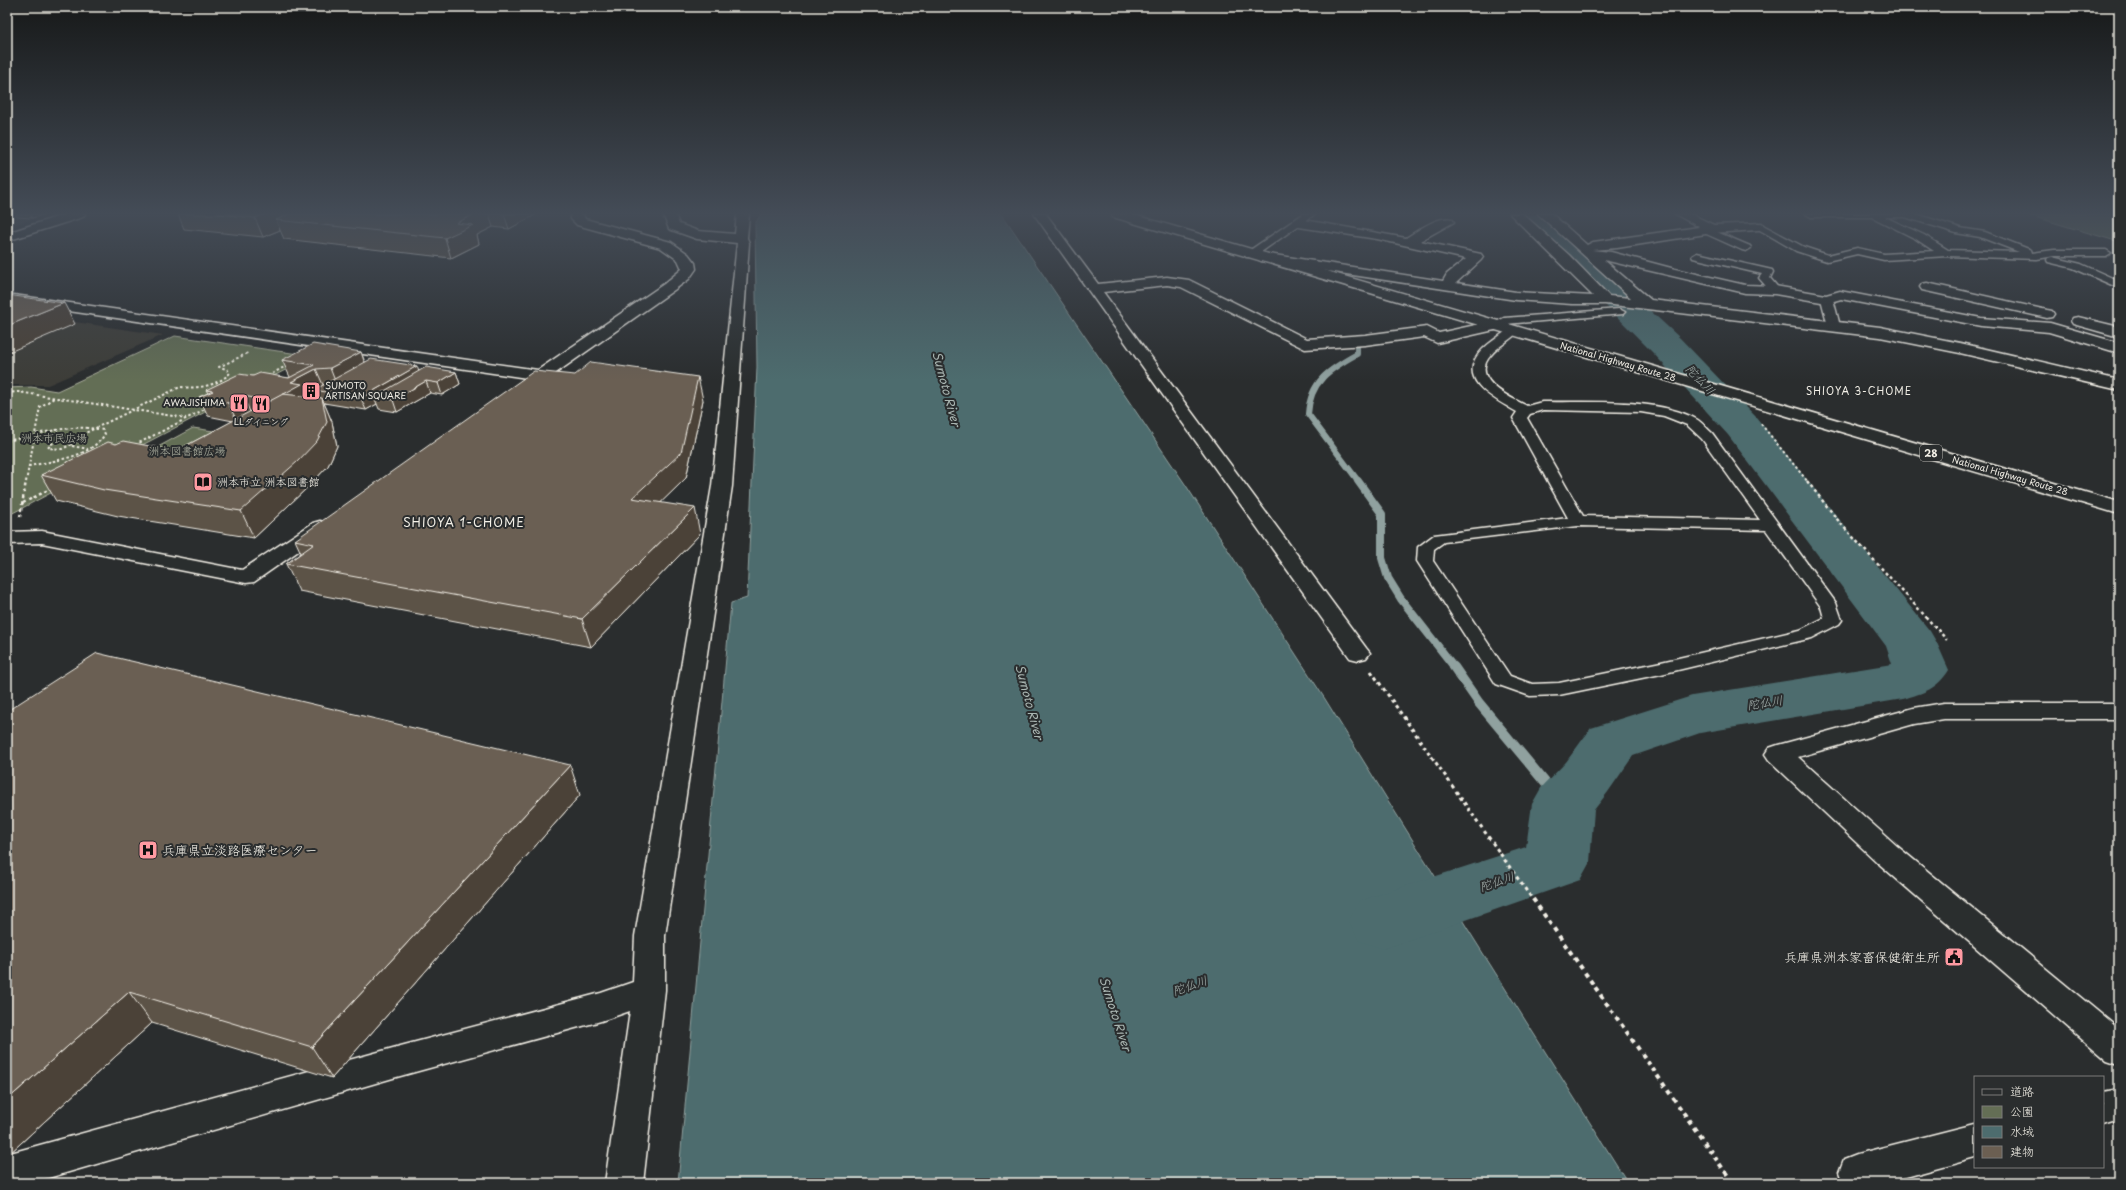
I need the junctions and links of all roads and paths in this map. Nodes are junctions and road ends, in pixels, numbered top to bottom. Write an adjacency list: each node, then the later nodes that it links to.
1 (689, 270): 30 (main road)
2 (741, 270): 62 (main road)
3 (1082, 270): 14 (main road)
4 (1302, 270): 23 (main road, National Highway Route 28 / 28)
5 (1353, 270): 13 (main road)
6 (1461, 270): 13 (main road)
7 (1575, 270): 18 (main road)
8 (1608, 270): 19 (main road)
9 (1660, 270): 15 (main road)
10 (1757, 270): 15 (lane)
11 (2084, 270): 12 (lane)
12 (2119, 285)
13 (1448, 286): 18 (main road)
14 (1096, 288): 23 (main road); 59 (main road)
15 (1775, 290): 17 (main road)
16 (7, 298): 30 (main road)
17 (1827, 299): 20 (main road); 24 (lane)
18 (1605, 300): 19 (main road)
19 (1646, 304): 24 (main road)
20 (1898, 306): 22 (main road); 22 (main road)
21 (1619, 312): 23 (lane)
22 (2061, 324): 26 (main road); 27 (main road)
23 (1494, 326): 25 (main road, National Highway Route 28 / 28)
24 (1834, 326): 32 (main road)
25 (1513, 332): 36 (main road, National Highway Route 28 / 28); 39 (lane)
26 (2119, 332)
27 (2119, 348)
28 (254, 350): 38 (path)
29 (289, 364): 31 (path)
30 (540, 375): 34 (main road)
31 (262, 378)
32 (2119, 385)
33 (7, 392): 35 (path)
34 (509, 397)
35 (54, 398): 38 (path); 42 (path)
36 (1747, 399): 52 (main road, National Highway Route 28 / 28); 58 (path)
37 (207, 407): 40 (path)
38 (132, 410): 40 (path); 41 (path)
39 (1525, 411): 55 (lane); 56 (lane)
40 (187, 418): 46 (path)
41 (95, 428): 42 (path); 43 (path); 47 (path)
42 (35, 435): 44 (path); 49 (path)
43 (73, 439): 45 (path); 45 (path)
44 (7, 440)
45 (71, 446): 47 (path)
46 (132, 447)
47 (90, 449): 48 (path); 49 (path)
48 (97, 450)
49 (30, 466): 51 (path)
50 (57, 486): 51 (path)
51 (23, 503): 54 (path)
52 (2119, 508)
53 (335, 517): 57 (main road)
54 (20, 519)
55 (1578, 521): 56 (lane); 56 (lane)
56 (1771, 525)
57 (7, 538)
58 (1947, 640)
59 (1358, 653)
60 (2119, 711): 63 (main road)
61 (1460, 797): 69 (path)
62 (650, 990): 67 (main road); 68 (main road)
63 (2119, 1050)
64 (2119, 1104): 65 (main road)
65 (2104, 1108)
66 (1974, 1141): 70 (main road)
67 (7, 1172)
68 (624, 1183)
69 (1733, 1183)
70 (1865, 1183)

